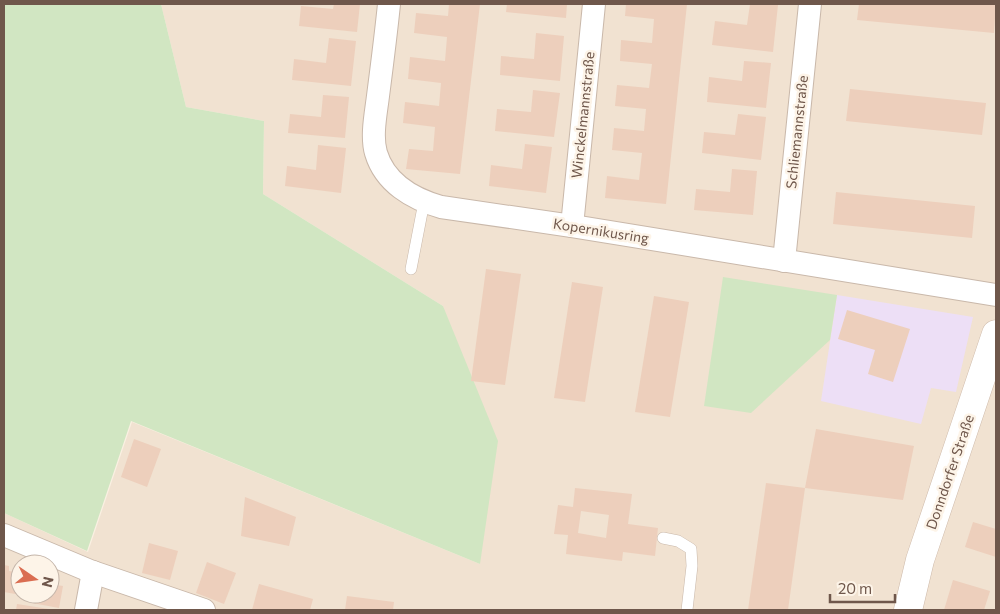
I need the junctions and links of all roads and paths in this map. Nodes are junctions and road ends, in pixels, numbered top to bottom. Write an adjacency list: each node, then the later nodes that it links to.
1 (389, 4): 4 (street, Kopernikusring)
2 (594, 4): 5 (street, Winckelmannstraße)
3 (810, 4): 6 (street, Schliemannstraße)
4 (424, 202): 5 (street, Kopernikusring); 7 (lane)
5 (572, 226): 6 (street, Kopernikusring)
6 (784, 260): 8 (street, Kopernikusring)
7 (412, 269)
8 (996, 295)
9 (996, 334): 16 (street, Donndorfer Straße)
10 (4, 535): 12 (street)
11 (663, 538): 15 (lane)
12 (93, 572): 13 (street); 14 (street)
13 (86, 610)
14 (204, 610)
15 (687, 610)
16 (908, 610)

